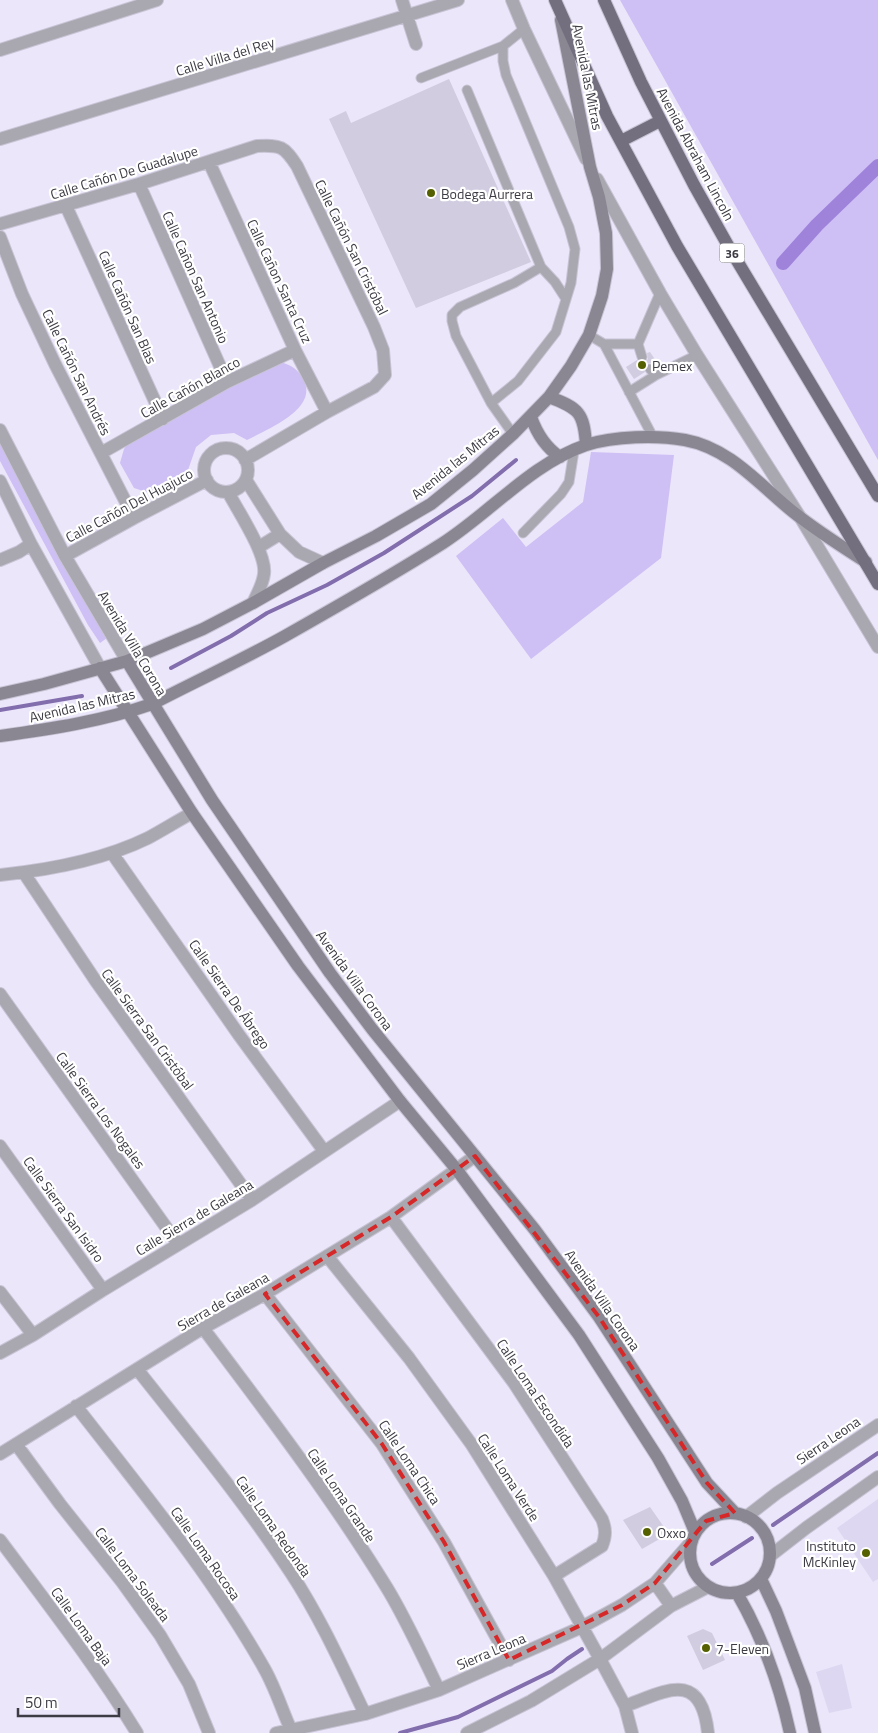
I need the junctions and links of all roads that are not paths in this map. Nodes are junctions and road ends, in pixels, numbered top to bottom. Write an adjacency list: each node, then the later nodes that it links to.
1 (157, 0): 12 (street)
2 (402, 0): 8 (street)
3 (458, 0): 8 (street, Calle Villa del Rey)
4 (512, 0): 9 (street)
5 (555, 0): 7 (main road)
6 (604, 0): 15 (main road, Avenida Abraham Lincoln / 36)
7 (560, 12): 17 (main road); 20 (street, Avenida las Mitras)
8 (408, 16): 10 (street); 16 (street, Calle Villa del Rey)
9 (524, 29): 11 (lane); 20 (street)
10 (416, 44)
11 (503, 46): 13 (lane); 27 (lane)
12 (0, 50)
13 (421, 78)
14 (467, 90): 25 (lane)
15 (660, 121): 17 (main road); 53 (main road, Avenida Abraham Lincoln / 36)
16 (0, 139)
17 (620, 141): 63 (main road)
18 (257, 146): 19 (street, Calle Cañón De Guadalupe); 38 (street, Calle Cañón San Cristóbal)
19 (209, 162): 21 (street, Calle Cañón De Guadalupe); 31 (street, Calle Cañon Santa Cruz)
20 (590, 167): 26 (street); 28 (street, Avenida las Mitras)
21 (139, 184): 22 (street, Calle Cañón De Guadalupe); 34 (street, Calle Cañon San Antonio)
22 (66, 206): 23 (street, Calle Cañón De Guadalupe); 40 (street, Calle Cañón San Blas)
23 (0, 224)
24 (0, 237): 46 (street, Calle Cañón San Andrés)
25 (541, 267): 27 (lane); 37 (lane)
26 (660, 293): 30 (lane); 32 (street)
27 (566, 299): 37 (lane)
28 (589, 335): 29 (lane); 36 (street, Avenida las Mitras)
29 (604, 344): 30 (lane); 35 (lane)
30 (638, 344): 33 (lane)
31 (295, 350): 34 (street, Calle Cañón Blanco); 38 (street, Calle Cañon Santa Cruz)
32 (697, 355): 35 (lane); 54 (street)
33 (642, 357)
34 (227, 382): 40 (street, Calle Cañón Blanco)
35 (629, 392): 43 (lane)
36 (549, 397): 39 (street, Avenida las Mitras); 44 (street)
37 (491, 403): 42 (lane)
38 (327, 412): 48 (street)
39 (531, 417): 42 (street, Avenida las Mitras); 47 (street)
40 (163, 419): 46 (street, Calle Cañón Blanco)
41 (0, 430): 60 (street, Avenida Villa Corona)
42 (513, 434): 62 (street, Avenida las Mitras)
43 (653, 438): 44 (street, Avenida las Mitras); 54 (street, Avenida las Mitras)
44 (586, 445): 45 (street, Avenida las Mitras)
45 (574, 451): 47 (street, Avenida las Mitras); 56 (lane)
46 (101, 452): 55 (street, Calle Cañón San Andrés)
47 (560, 457): 70 (street, Avenida las Mitras)
48 (245, 460): 49 (street); 50 (street)
49 (207, 480): 52 (street); 55 (street, Calle Cañón Del Huajuco)
50 (246, 480): 52 (street); 57 (street)
51 (0, 481): 58 (street)
52 (228, 492): 59 (street)
53 (878, 496)
54 (800, 517): 63 (street, Avenida las Mitras); 66 (street)
55 (134, 518): 60 (street, Calle Cañón Del Huajuco)
56 (523, 533)
57 (280, 534): 59 (street); 62 (street)
58 (31, 544): 61 (street); 68 (street)
59 (259, 547): 65 (street)
60 (64, 556): 67 (street, Avenida Villa Corona)
61 (0, 560)
62 (323, 563): 65 (street, Avenida las Mitras)
63 (866, 563): 64 (main road)
64 (878, 584)
65 (253, 603): 67 (street, Avenida las Mitras)
66 (878, 647)
67 (127, 661): 68 (street, Avenida las Mitras); 70 (street, Avenida Villa Corona)
68 (100, 668): 69 (street, Avenida las Mitras); 71 (street)
69 (0, 694)
70 (152, 704): 71 (street, Avenida las Mitras); 81 (street, Avenida Villa Corona)
71 (129, 712): 72 (street, Avenida las Mitras); 73 (street)
72 (0, 736)
73 (192, 813): 74 (street); 78 (street)
74 (112, 853): 75 (street); 80 (street, Calle Sierra De Ábrego)
75 (24, 873): 76 (street); 83 (street, Calle Sierra San Cristóbal)
76 (0, 876)
77 (0, 994): 85 (street, Calle Sierra Los Nogales)
78 (400, 1101): 80 (street, Calle Sierra de Galeana); 82 (street)
79 (0, 1146): 87 (street, Calle Sierra San Isidro)
80 (324, 1152): 83 (street, Calle Sierra de Galeana)
81 (475, 1156): 82 (street, Sierra de Galeana); 99 (street, Avenida Villa Corona)
82 (458, 1170): 84 (street, Sierra de Galeana); 100 (street)
83 (252, 1200): 85 (street, Calle Sierra de Galeana)
84 (391, 1217): 86 (street, Sierra de Galeana); 103 (street, Calle Loma Escondida)
85 (178, 1244): 87 (street, Calle Sierra de Galeana)
86 (328, 1256): 89 (street, Sierra de Galeana); 103 (street, Calle Loma Verde)
87 (103, 1290): 91 (street, Calle Sierra de Galeana)
88 (0, 1292): 91 (street)
89 (265, 1294): 90 (street, Sierra de Galeana); 111 (street, Calle Loma Chica)
90 (203, 1328): 93 (street, Sierra de Galeana); 112 (street, Calle Loma Grande)
91 (33, 1335): 92 (street, Calle Sierra de Galeana)
92 (0, 1353)
93 (137, 1368): 94 (street, Sierra de Galeana); 114 (street, Calle Loma Redonda)
94 (76, 1406): 96 (street, Sierra de Galeana); 115 (street, Calle Loma Rocosa)
95 (878, 1425): 99 (street, Sierra Leona)
96 (16, 1444): 97 (street, Sierra de Galeana); 117 (street, Calle Loma Soleada)
97 (0, 1454)
98 (878, 1477): 102 (street)
99 (741, 1515): 100 (street); 102 (street)
100 (693, 1538): 105 (street, Sierra Leona); 106 (street)
101 (0, 1540): 116 (street, Calle Loma Baja)
102 (770, 1556): 104 (street)
103 (554, 1576): 109 (street, Calle Loma Verde)
104 (761, 1579): 107 (street); 123 (street)
105 (655, 1583): 108 (street); 109 (street, Sierra Leona)
106 (708, 1587): 107 (street); 108 (street)
107 (737, 1593): 122 (street)
108 (672, 1606): 110 (street)
109 (582, 1627): 110 (street, Calle Loma Verde); 111 (street, Sierra Leona)
110 (600, 1658): 113 (street, Calle Loma Verde); 119 (street)
111 (509, 1660): 112 (street, Sierra Leona)
112 (438, 1690): 114 (street, Sierra Leona)
113 (624, 1706): 120 (street, Calle Loma Verde); 121 (street)
114 (365, 1714): 115 (street, Sierra Leona)
115 (291, 1730): 118 (street, Sierra Leona)
116 (137, 1733)
117 (209, 1733)
118 (276, 1733)
119 (471, 1733)
120 (632, 1733)
121 (708, 1733)
122 (790, 1733)
123 (815, 1733)

